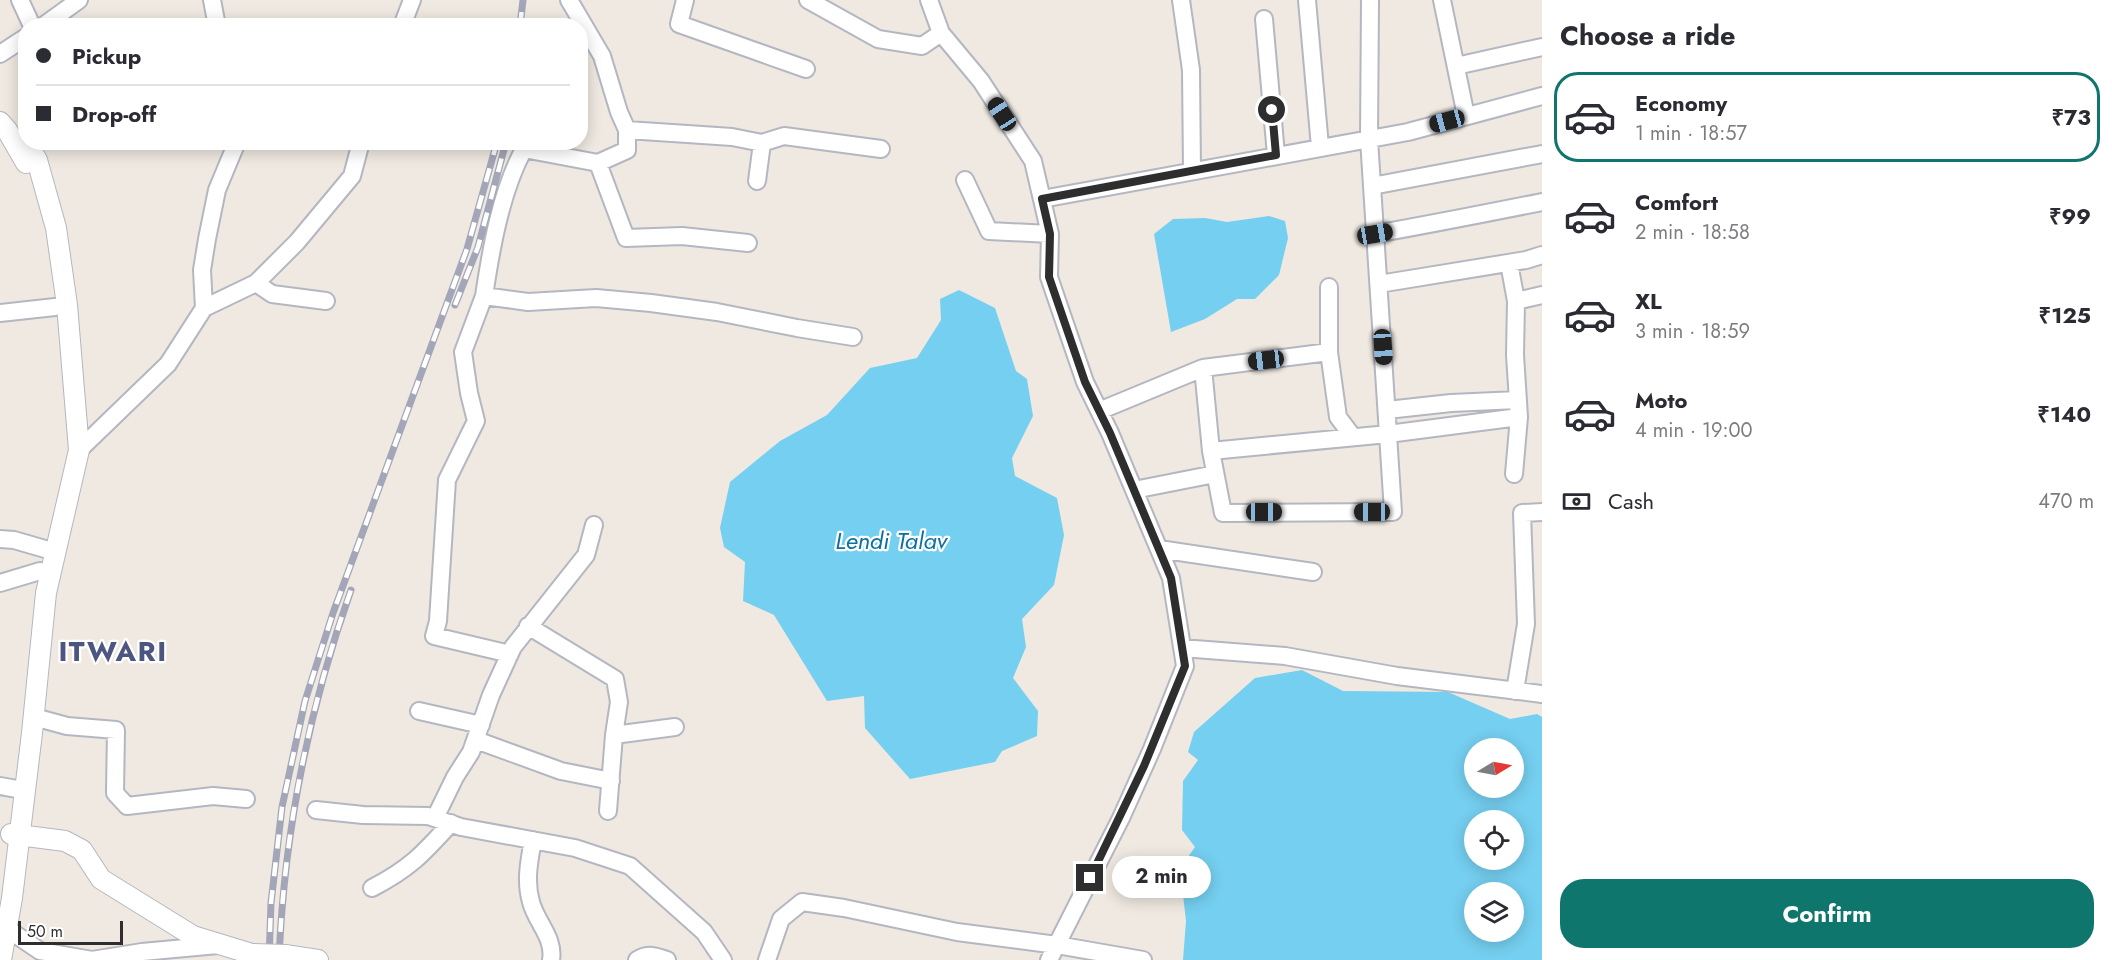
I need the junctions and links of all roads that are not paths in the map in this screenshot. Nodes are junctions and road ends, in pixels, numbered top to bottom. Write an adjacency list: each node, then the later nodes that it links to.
1 (20, 0): 13 (street)
2 (79, 0): 14 (street)
3 (212, 0): 15 (street)
4 (412, 0): 16 (street)
5 (569, 0): 17 (street)
6 (685, 0): 25 (street)
7 (808, 0): 20 (street)
8 (928, 0): 20 (street)
9 (1181, 0): 46 (street)
10 (1307, 0): 34 (street)
11 (1370, 0): 32 (street)
12 (1442, 0): 24 (street)
13 (28, 18)
14 (54, 18)
15 (215, 18)
16 (405, 18)
17 (580, 18)
18 (1264, 19): 44 (street)
19 (588, 32): 31 (street)
20 (941, 33): 50 (street)
21 (18, 42): 23 (street)
22 (1542, 47): 24 (street)
23 (0, 54)
24 (1456, 66): 28 (street)
25 (806, 69)
26 (1542, 96): 28 (street)
27 (0, 106): 30 (street)
28 (1466, 116): 32 (street)
29 (0, 122): 35 (street)
30 (18, 125)
31 (627, 130): 33 (street); 45 (street)
32 (1369, 139): 34 (street); 49 (street)
33 (762, 143): 36 (street); 48 (street)
34 (1320, 147): 44 (street)
35 (18, 149)
36 (880, 149)
37 (19, 150): 64 (street)
38 (31, 150): 64 (street)
39 (234, 150): 65 (street)
40 (360, 150): 57 (street)
41 (523, 150): 61 (street)
42 (529, 150): 45 (street)
43 (1542, 154): 49 (street)
44 (1276, 155): 46 (street)
45 (598, 163): 54 (street)
46 (1192, 171): 50 (street)
47 (965, 180): 52 (street)
48 (757, 181)
49 (1372, 186): 53 (street)
50 (1042, 199): 52 (street)
51 (1542, 202): 53 (street)
52 (1050, 234): 72 (street)
53 (1375, 234): 58 (street)
54 (748, 243)
55 (1542, 255): 56 (street)
56 (1509, 263): 58 (street); 63 (street)
57 (256, 283): 62 (street); 65 (street)
58 (1378, 284): 71 (street)
59 (1329, 287): 68 (street)
60 (1542, 295): 63 (street)
61 (484, 296): 67 (street); 91 (street)
62 (326, 301)
63 (1516, 301): 70 (street)
64 (61, 306): 66 (street); 76 (street)
65 (204, 308): 76 (street)
66 (0, 313)
67 (853, 337)
68 (1329, 352): 69 (street); 75 (street)
69 (1203, 368): 72 (street); 77 (street)
70 (1518, 400): 71 (street); 73 (street)
71 (1387, 410): 74 (street)
72 (1099, 411): 80 (street)
73 (1519, 417): 74 (street); 79 (street)
74 (1388, 434): 75 (street); 78 (street)
75 (1353, 437): 77 (street)
76 (72, 450): 84 (street); 86 (street)
77 (1211, 451): 78 (street)
78 (1215, 474): 80 (street)
79 (1514, 474)
80 (1134, 490): 85 (street)
81 (1542, 512): 92 (street)
82 (594, 525): 89 (street)
83 (0, 539): 84 (street)
84 (45, 549): 86 (street)
85 (1159, 549): 87 (street); 90 (street)
86 (46, 571): 88 (street); 95 (street)
87 (1313, 572)
88 (0, 583)
89 (528, 626): 91 (street); 98 (street)
90 (1182, 648): 92 (street); 111 (street)
91 (510, 654): 97 (street)
92 (1515, 691): 93 (street)
93 (1542, 694)
94 (419, 711): 97 (street)
95 (29, 716): 100 (street); 101 (street)
96 (675, 727): 98 (street)
97 (479, 732): 99 (street); 104 (street)
98 (614, 735): 99 (street)
99 (611, 781): 103 (street)
100 (14, 788): 105 (street)
101 (246, 799)
102 (316, 810): 104 (street)
103 (609, 811)
104 (443, 821): 106 (street); 107 (street)
105 (10, 834): 108 (street); 110 (street)
106 (533, 840): 117 (street); 120 (street)
107 (372, 888)
108 (4, 897): 109 (street)
109 (3, 928): 112 (street); 115 (street)
110 (222, 945): 113 (street); 114 (street, bridge)
111 (1053, 953): 121 (street); 122 (street)
112 (41, 955): 116 (street)
113 (124, 958): 116 (street)
114 (300, 958)
115 (1, 960)
116 (92, 960)
117 (551, 960)
118 (637, 960): 119 (street)
119 (667, 960)
120 (723, 960)
121 (767, 960)
122 (1143, 960)

